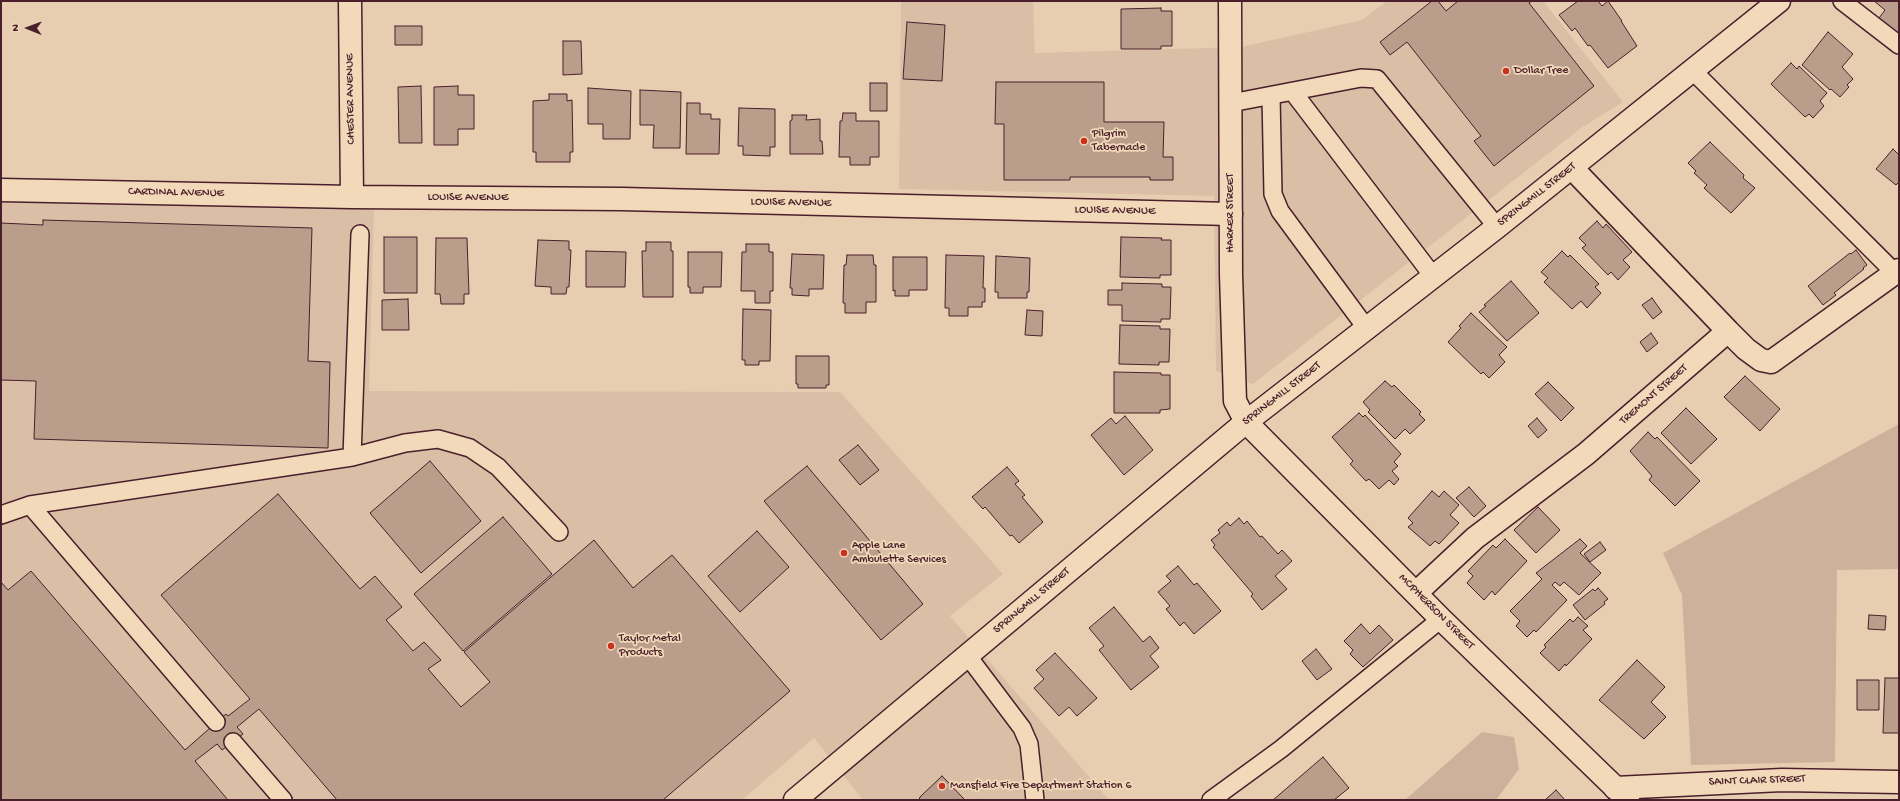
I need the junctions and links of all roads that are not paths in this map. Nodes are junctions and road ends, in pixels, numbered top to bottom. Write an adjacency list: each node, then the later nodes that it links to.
1 (350, 1): 12 (street, CHESTER AVENUE)
2 (1230, 1): 9 (street, HARKER STREET)
3 (1779, 1): 6 (street, SPRINGMILL STREET)
4 (1842, 1): 5 (lane)
5 (1899, 45)
6 (1694, 71): 10 (street, SPRINGMILL STREET); 16 (lane)
7 (1293, 92): 8 (lane); 14 (lane); 17 (lane)
8 (1272, 96): 9 (lane); 18 (lane)
9 (1231, 103): 13 (street, HARKER STREET)
10 (1572, 168): 14 (street, SPRINGMILL STREET); 19 (street)
11 (1, 190): 12 (street, CARDINAL AVENUE)
12 (352, 197): 13 (street, LOUISE AVENUE)
13 (1231, 214): 20 (street, HARKER STREET)
14 (1497, 227): 17 (street, SPRINGMILL STREET)
15 (360, 234): 21 (lane)
16 (1897, 272): 19 (street)
17 (1433, 276): 18 (street, SPRINGMILL STREET)
18 (1367, 329): 20 (street, SPRINGMILL STREET)
19 (1728, 331): 25 (street, TREMONT STREET)
20 (1246, 422): 25 (street, MCPHERSON STREET); 27 (street, SPRINGMILL STREET)
21 (352, 457): 22 (lane); 24 (lane)
22 (30, 505): 23 (lane); 28 (lane)
23 (1, 515)
24 (559, 532)
25 (1416, 593): 26 (street, MCPHERSON STREET)
26 (1441, 619): 31 (street, MCPHERSON STREET); 35 (lane)
27 (967, 655): 33 (street, SPRINGMILL STREET); 34 (lane)
28 (216, 722)
29 (233, 742): 32 (lane)
30 (1899, 782): 31 (street, SAINT CLAIR STREET)
31 (1621, 794)
32 (283, 800)
33 (795, 800)
34 (1034, 800)
35 (1212, 800)

